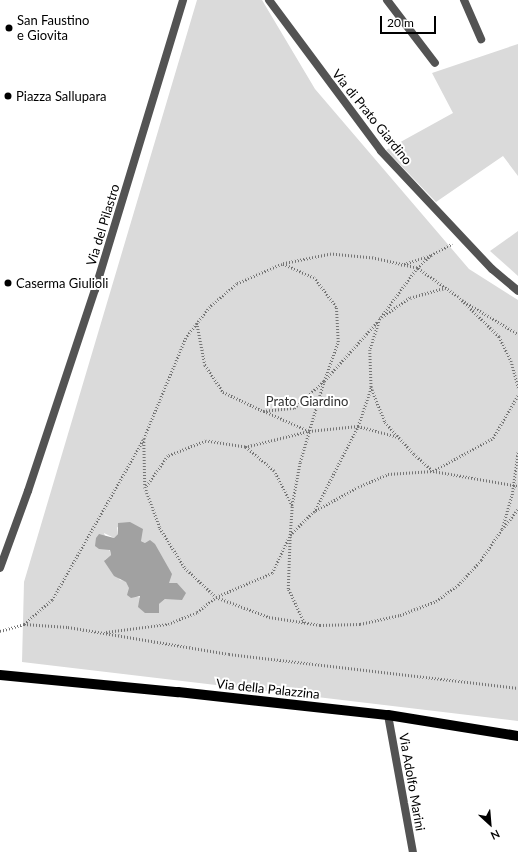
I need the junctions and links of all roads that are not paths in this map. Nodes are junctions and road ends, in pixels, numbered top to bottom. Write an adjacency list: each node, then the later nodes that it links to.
1 (183, 0): 8 (street, Via del Pilastro)
2 (269, 0): 7 (street, Via di Prato Giardino)
3 (387, 0): 6 (street)
4 (464, 0): 5 (street)
5 (481, 39)
6 (435, 63)
7 (518, 291)
8 (0, 568)
9 (0, 675): 10 (main road, Via della Palazzina)
10 (13, 677): 11 (street, Via della Palazzina); 12 (main road, Via della Palazzina)
11 (0, 680)
12 (388, 716): 13 (main road, Via della Palazzina); 14 (street, Via Adolfo Marini)
13 (518, 736)
14 (413, 852)

